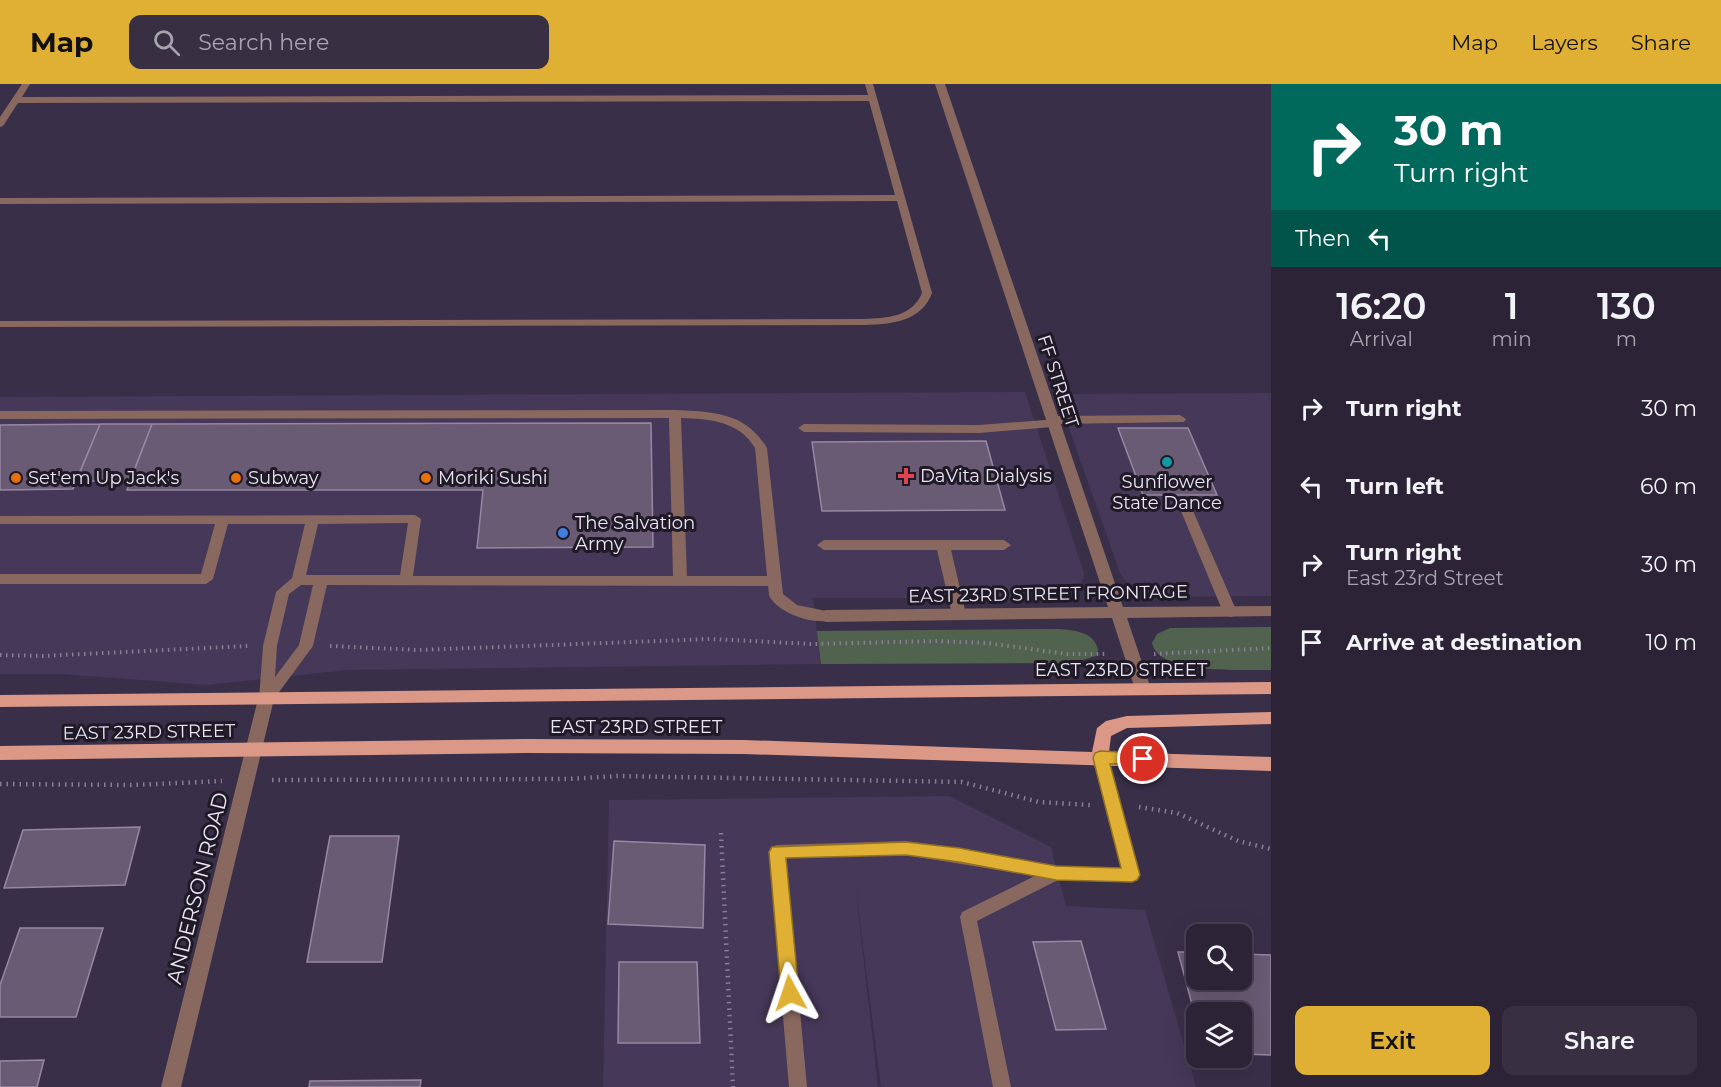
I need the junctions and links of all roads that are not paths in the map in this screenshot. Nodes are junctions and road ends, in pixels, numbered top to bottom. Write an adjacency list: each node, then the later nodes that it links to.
1 (26, 84): 5 (lane)
2 (869, 84): 4 (lane)
3 (940, 84): 13 (street, FF STREET)
4 (873, 98): 5 (lane); 7 (lane)
5 (15, 100): 6 (lane)
6 (0, 124)
7 (900, 198): 8 (lane); 9 (lane)
8 (0, 201)
9 (0, 324)
10 (675, 414): 11 (lane); 26 (lane); 27 (lane)
11 (0, 415)
12 (1180, 419): 13 (lane)
13 (1052, 421): 14 (lane); 30 (street, FF STREET)
14 (804, 428)
15 (1184, 504): 29 (lane)
16 (223, 519): 17 (lane); 18 (lane); 22 (lane)
17 (313, 519): 23 (lane); 25 (lane)
18 (0, 520)
19 (824, 545): 20 (lane)
20 (943, 545): 21 (lane); 31 (lane)
21 (1005, 545)
22 (0, 579)
23 (298, 580): 24 (lane); 35 (lane)
24 (321, 580): 25 (lane); 35 (lane)
25 (406, 580): 26 (lane)
26 (680, 580): 27 (lane)
27 (773, 581): 32 (lane)
28 (1271, 611): 29 (street, EAST 23RD STREET FRONTAGE)
29 (1230, 612): 30 (street, EAST 23RD STREET FRONTAGE)
30 (1117, 613): 31 (street, EAST 23RD STREET FRONTAGE); 34 (street, FF STREET)
31 (959, 614): 32 (street, EAST 23RD STREET FRONTAGE)
32 (826, 616)
33 (1271, 688): 34 (main road, EAST 23RD STREET)
34 (1143, 689): 35 (main road, EAST 23RD STREET)
35 (266, 699): 36 (main road, EAST 23RD STREET); 38 (street, ANDERSON ROAD)
36 (0, 701)
37 (1271, 718): 40 (main road)
38 (254, 750): 39 (main road, EAST 23RD STREET); 40 (main road, EAST 23RD STREET); 43 (street, ANDERSON ROAD)
39 (0, 753)
40 (1100, 758): 41 (main road, EAST 23RD STREET); 42 (lane)
41 (1271, 764)
42 (1056, 873): 44 (lane); 45 (lane)
43 (171, 1087)
44 (798, 1087)
45 (1002, 1087)

